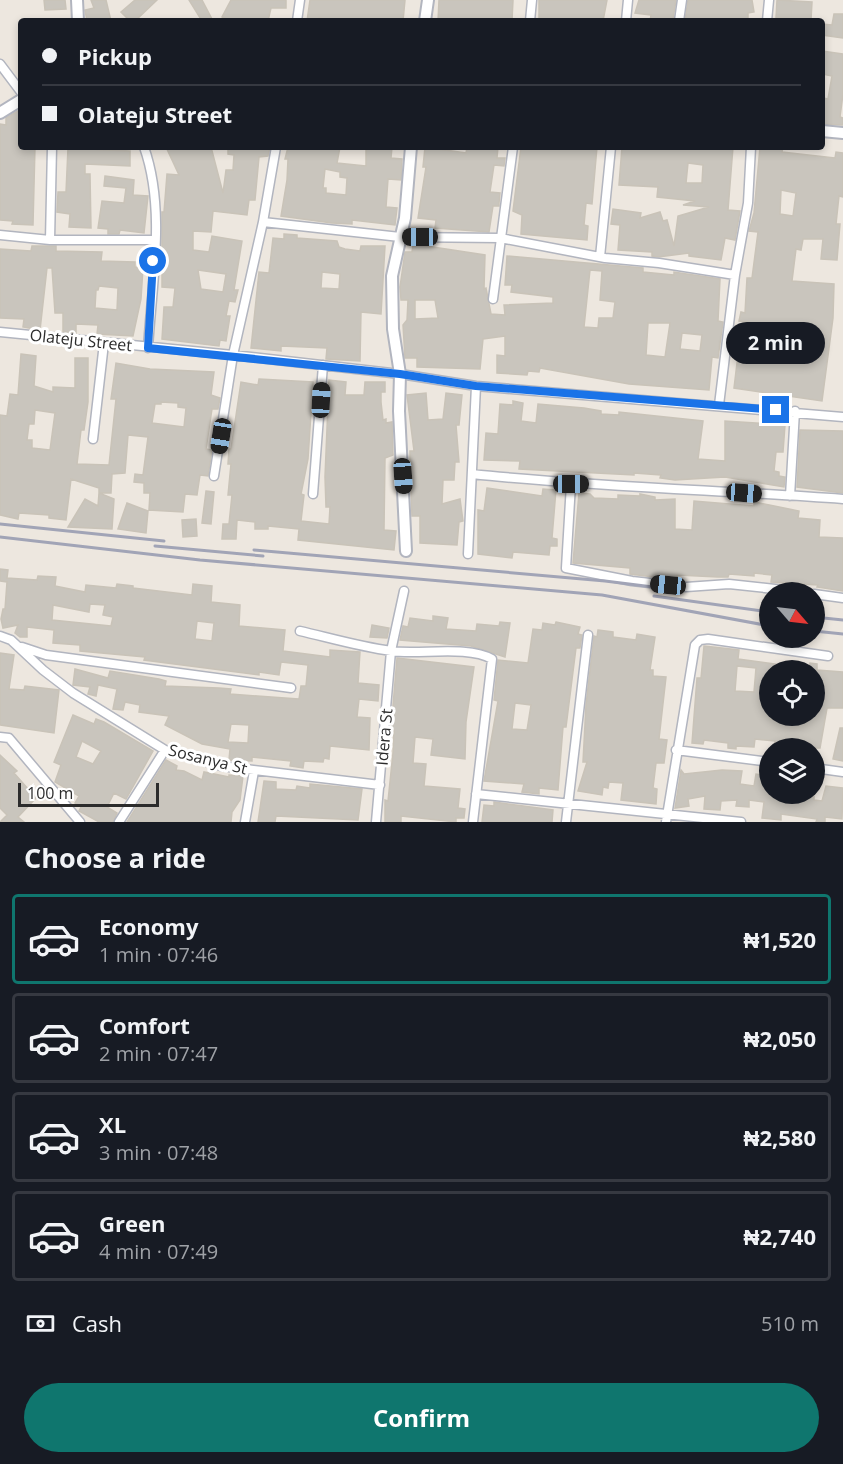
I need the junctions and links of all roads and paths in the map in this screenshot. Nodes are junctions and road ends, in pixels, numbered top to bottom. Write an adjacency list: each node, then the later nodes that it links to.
1 (77, 0): 8 (street)
2 (300, 0): 9 (street)
3 (428, 0): 10 (street)
4 (532, 0): 11 (street)
5 (628, 0): 12 (street)
6 (682, 0): 13 (street)
7 (769, 0): 14 (street)
8 (78, 18)
9 (297, 18)
10 (425, 18)
11 (530, 18)
12 (626, 18)
13 (679, 18)
14 (766, 18)
15 (0, 64): 16 (street)
16 (18, 88)
17 (18, 102): 18 (street)
18 (0, 113)
19 (825, 131): 20 (street)
20 (843, 133)
21 (52, 150): 32 (street)
22 (145, 150): 33 (street)
23 (275, 150): 28 (street)
24 (411, 150): 30 (street)
25 (513, 150): 31 (street)
26 (611, 150): 34 (street)
27 (751, 150): 35 (street)
28 (263, 222): 30 (street); 40 (street)
29 (0, 235): 32 (street)
30 (400, 237): 31 (street); 42 (street)
31 (500, 238): 34 (street); 36 (street)
32 (50, 240): 33 (street)
33 (154, 240): 39 (street)
34 (600, 257): 35 (street)
35 (735, 275): 44 (street)
36 (494, 299)
37 (0, 332): 38 (street, Olateju Street)
38 (104, 343): 39 (street, Olateju Street); 47 (street)
39 (148, 348): 40 (street, Olateju Street)
40 (233, 355): 41 (street, Olateju Street); 49 (street)
41 (323, 366): 42 (street, Olateju Street); 51 (street)
42 (400, 374): 43 (street, Olateju Street); 54 (street)
43 (476, 386): 44 (street, Olateju Street); 48 (street)
44 (719, 405): 45 (street, Olateju Street)
45 (795, 411): 46 (street, Olateju Street); 52 (street)
46 (843, 417)
47 (93, 439)
48 (472, 474): 50 (street); 55 (street)
49 (214, 476)
50 (571, 484): 52 (street); 56 (street)
51 (313, 494)
52 (790, 496): 53 (street)
53 (843, 500)
54 (406, 551)
55 (468, 554)
56 (759, 587)
57 (404, 591): 64 (street, Idera St)
58 (825, 596): 59 (street)
59 (843, 598)
60 (300, 631): 64 (street)
61 (588, 634): 76 (street)
62 (0, 636): 63 (street, Sosanya St)
63 (18, 646): 66 (street); 68 (street, Sosanya St)
64 (391, 651): 74 (street, Idera St); 75 (street)
65 (828, 656): 69 (street)
66 (291, 688)
67 (0, 737): 78 (street)
68 (165, 750): 72 (street, Sosanya St); 79 (street)
69 (676, 750): 70 (street); 77 (street)
70 (759, 761)
71 (825, 770): 73 (street)
72 (254, 771): 74 (street, Sosanya St); 80 (street)
73 (843, 772)
74 (380, 785): 81 (street, Idera St)
75 (476, 794): 76 (street); 82 (street)
76 (568, 804): 77 (street); 83 (street)
77 (667, 819): 84 (street)
78 (80, 822)
79 (119, 822)
80 (245, 822)
81 (376, 822)
82 (473, 822)
83 (566, 822)
84 (741, 822)

